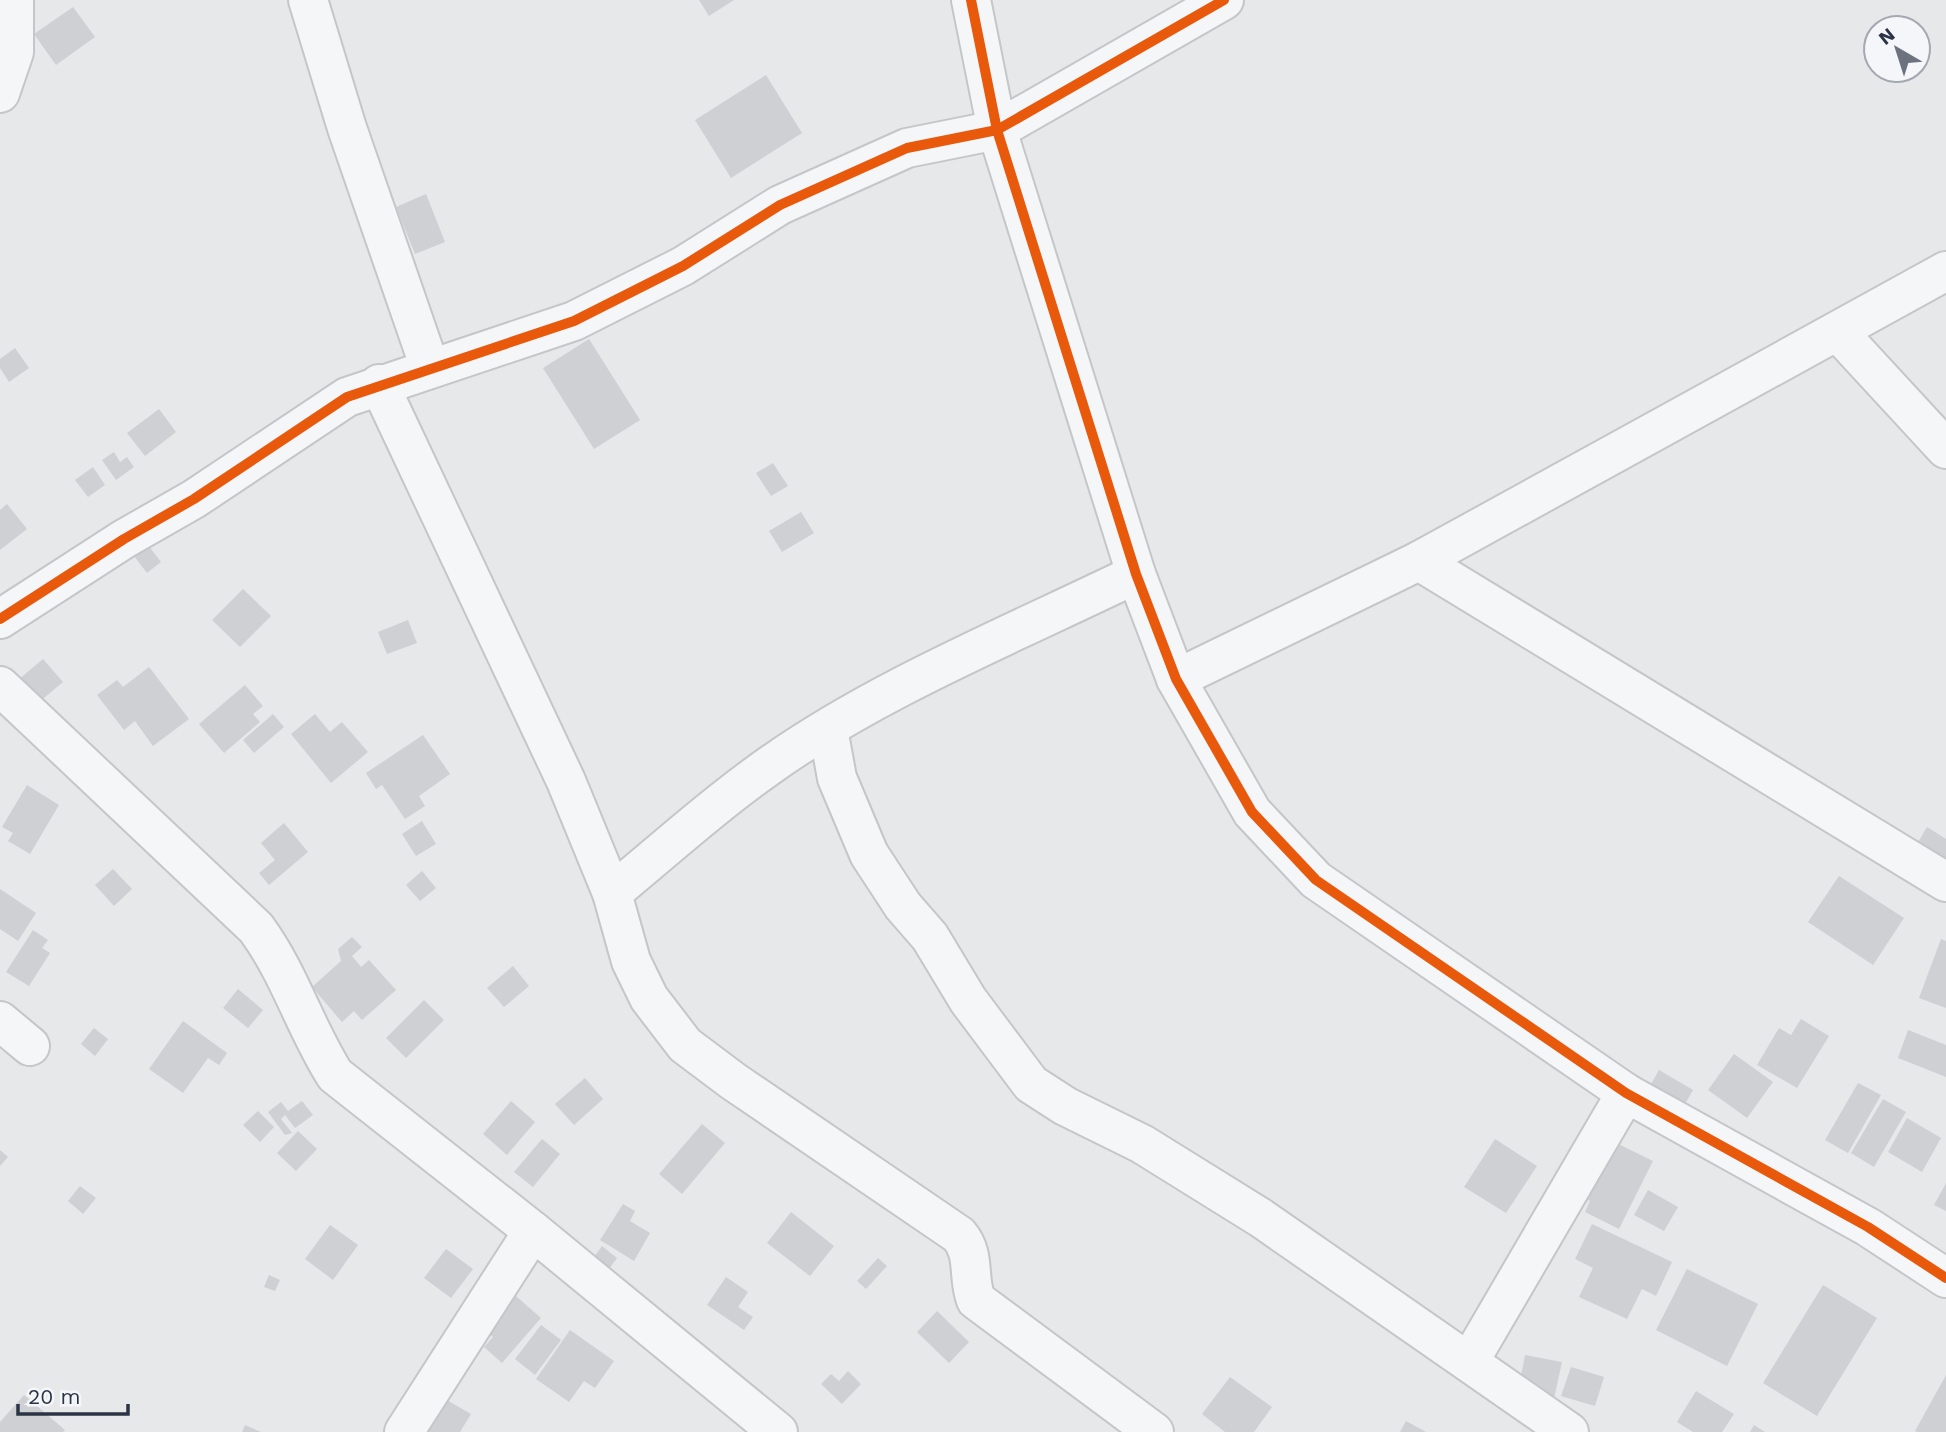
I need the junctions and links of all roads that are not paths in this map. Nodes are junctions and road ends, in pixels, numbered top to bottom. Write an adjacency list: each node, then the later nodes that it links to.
1 (14, 0): 5 (street)
2 (308, 0): 9 (street)
3 (971, 0): 6 (street)
4 (1224, 0): 6 (street)
5 (0, 93)
6 (997, 130): 9 (street); 13 (street)
7 (1946, 271): 8 (street)
8 (1838, 332): 11 (street); 12 (street)
9 (430, 368): 10 (street)
10 (379, 384): 14 (street); 19 (street)
11 (1946, 449)
12 (1419, 561): 15 (street); 18 (street)
13 (1136, 574): 15 (street); 17 (street)
14 (0, 619)
15 (1176, 679): 22 (street)
16 (0, 686): 23 (street)
17 (828, 729): 19 (street); 25 (street)
18 (1946, 882)
19 (612, 893): 28 (street)
20 (0, 1021): 21 (street)
21 (30, 1046)
22 (1626, 1093): 24 (street); 25 (street)
23 (533, 1231): 26 (street); 27 (street)
24 (1946, 1278)
25 (1469, 1362): 29 (street)
26 (404, 1432)
27 (778, 1432)
28 (1154, 1432)
29 (1569, 1432)

